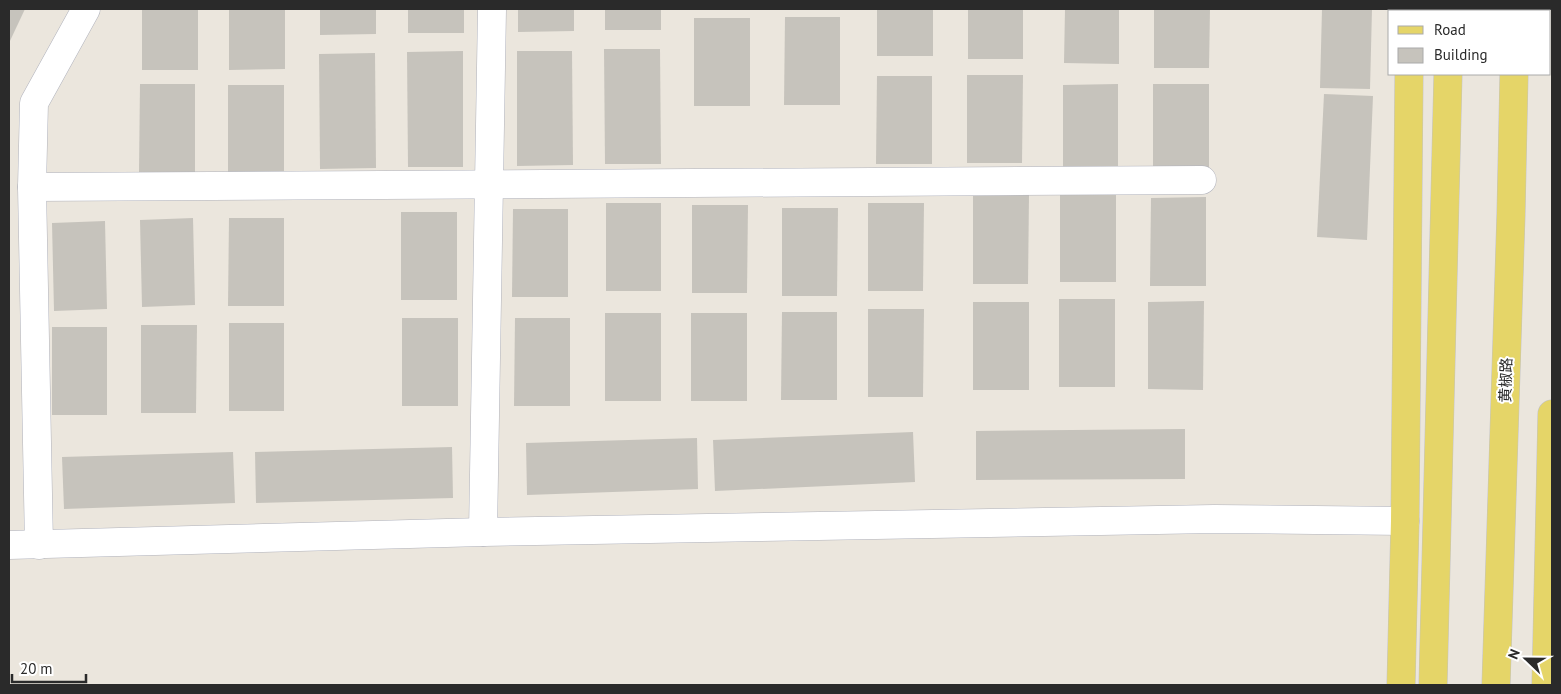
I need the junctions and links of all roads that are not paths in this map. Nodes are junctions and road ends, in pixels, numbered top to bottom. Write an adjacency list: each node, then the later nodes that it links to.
1 (86, 9): 8 (street)
2 (492, 9): 7 (street)
3 (1408, 75): 10 (main road)
4 (1448, 75): 15 (main road)
5 (1514, 75): 16 (main road, 黄椒路)
6 (1202, 180): 7 (street)
7 (490, 184): 8 (street); 11 (street)
8 (32, 187): 12 (street)
9 (1552, 414): 17 (main road)
10 (1405, 521): 11 (street); 14 (main road)
11 (483, 532): 12 (street)
12 (39, 544): 13 (street)
13 (9, 545)
14 (1401, 685)
15 (1433, 685)
16 (1496, 685)
17 (1546, 685)

